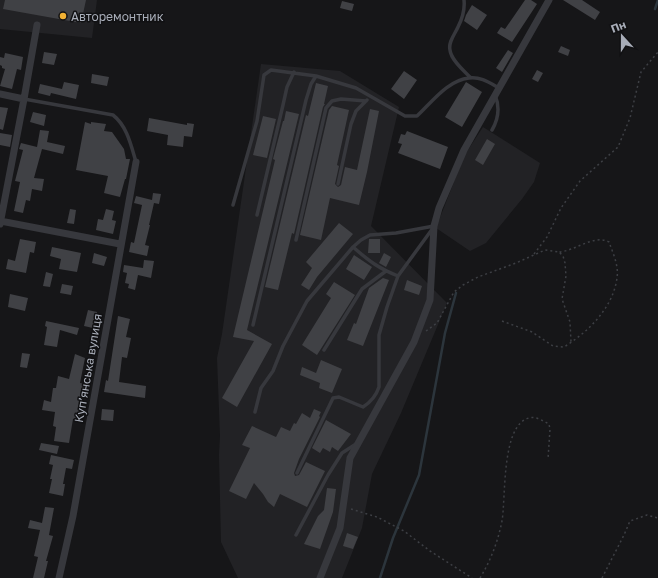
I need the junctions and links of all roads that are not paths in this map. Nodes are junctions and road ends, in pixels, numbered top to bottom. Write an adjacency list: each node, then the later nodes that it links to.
1 (464, 0): 6 (lane)
2 (548, 0): 7 (street)
3 (37, 25): 10 (street)
4 (294, 72): 5 (lane); 15 (lane); 16 (lane)
5 (316, 76): 9 (lane); 24 (lane)
6 (470, 77): 7 (lane); 9 (lane)
7 (497, 91): 12 (lane); 18 (street)
8 (0, 94): 10 (street)
9 (371, 96): 11 (lane)
10 (24, 99): 13 (lane); 17 (street)
11 (366, 100): 14 (lane); 19 (lane)
12 (492, 130)
13 (136, 162): 20 (street, Купʼянська вулиця)
14 (338, 184)
15 (233, 205)
16 (257, 215)
17 (0, 222): 20 (street)
18 (434, 226): 21 (lane); 23 (lane); 27 (street)
19 (296, 240)
20 (120, 244): 32 (street, Купʼянська вулиця)
21 (353, 247): 22 (lane); 28 (lane)
22 (386, 271): 23 (lane); 25 (lane)
23 (398, 276): 26 (lane)
24 (254, 325)
25 (324, 350)
26 (369, 403): 27 (lane); 30 (lane)
27 (378, 408): 29 (street)
28 (255, 412)
29 (357, 444): 31 (lane); 33 (street)
30 (297, 473)
31 (296, 535)
32 (58, 578)
33 (320, 578)

